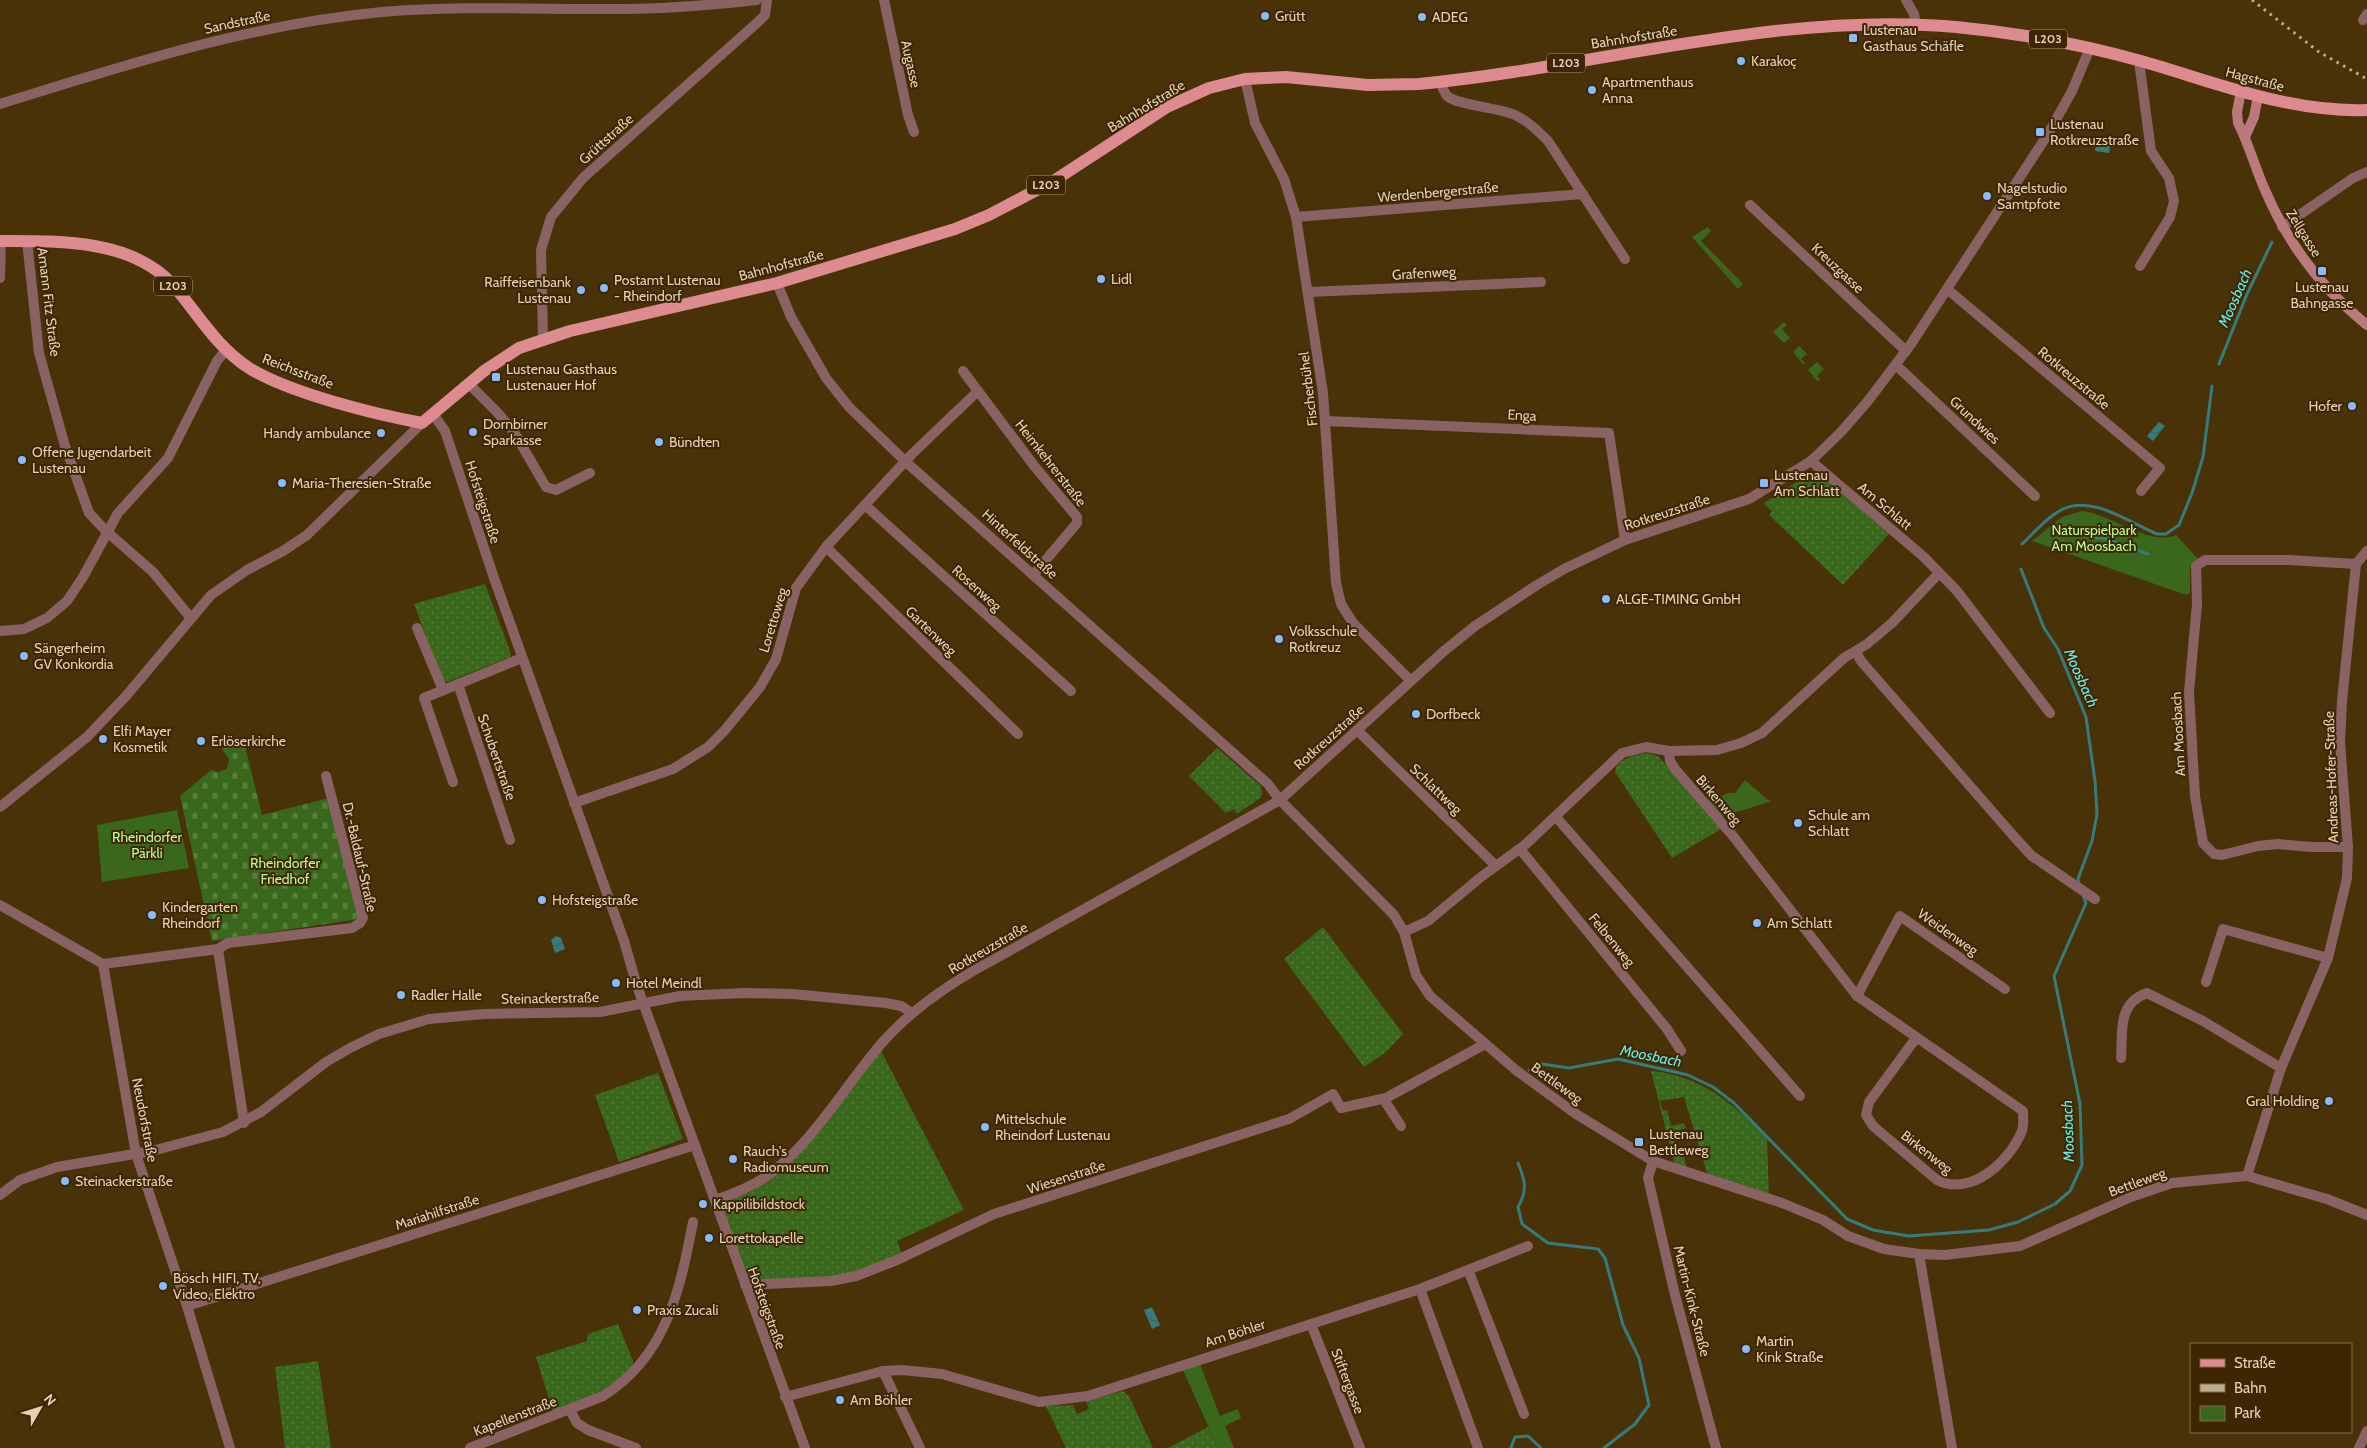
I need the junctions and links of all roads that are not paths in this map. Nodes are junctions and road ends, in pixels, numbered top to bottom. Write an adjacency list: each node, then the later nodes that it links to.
1 (757, 0): 12 (street, Sandstraße)
2 (767, 0): 31 (street, Grüttstraße)
3 (884, 0): 14 (street, Augasse)
4 (1906, 0): 5 (street)
5 (1916, 25): 6 (main road, Hagstraße / L203); 9 (main road, Bahnhofstraße / L203)
6 (2090, 48): 7 (main road, Hagstraße / L203); 28 (street, Rotkreuzstraße)
7 (2139, 61): 10 (main road, Hagstraße / L203); 24 (street)
8 (1245, 79): 9 (main road, Bahnhofstraße / L203); 19 (street, Fischerbühel); 27 (main road, Bahnhofstraße / L203)
9 (1440, 82): 17 (street)
10 (2241, 91): 11 (main road, Hagstraße / L203); 15 (main road, Zellgasse)
11 (2258, 96): 13 (main road, Hagstraße / L203); 15 (main road)
12 (0, 104)
13 (2367, 110)
14 (914, 132)
15 (2245, 137): 20 (main road, Zellgasse)
16 (2367, 172): 20 (street)
17 (1583, 194): 19 (street, Werdenbergerstraße); 23 (street)
18 (1750, 205): 33 (street, Kreuzgasse)
19 (1296, 217): 29 (street, Fischerbühel)
20 (2282, 227): 30 (main road, Zellgasse)
21 (1, 241): 22 (main road, Reichsstraße / L203); 25 (street)
22 (27, 242): 32 (main road, Reichsstraße / L203); 47 (street, Amann Fitz Straße)
23 (1625, 259)
24 (2140, 266)
25 (0, 278)
26 (1541, 282): 29 (street, Grafenweg)
27 (777, 283): 31 (main road, Bahnhofstraße / L203); 42 (street, Hinterfeldstraße)
28 (1947, 289): 33 (street, Rotkreuzstraße); 44 (street, Rotkreuzstraße)
29 (1308, 292): 39 (street, Fischerbühel)
30 (2367, 326)
31 (542, 339): 36 (main road, Bahnhofstraße / L203)
32 (226, 350): 40 (main road, Reichsstraße / L203); 47 (street)
33 (1906, 351): 34 (street, Rotkreuzstraße)
34 (1896, 365): 41 (street, Rotkreuzstraße); 45 (street, Grundwies)
35 (963, 372): 37 (street, Heimkehrerstraße)
36 (468, 384): 38 (main road, Bahnhofstraße / L203); 43 (street)
37 (978, 391): 42 (street); 53 (street, Heimkehrerstraße)
38 (433, 414): 40 (main road, Bahnhofstraße / L203); 58 (street, Hofsteigstraße)
39 (1326, 420): 48 (street, Enga); 59 (street, Fischerbühel)
40 (422, 423): 54 (street)
41 (1811, 461): 48 (street, Rotkreuzstraße); 52 (street, Am Schlatt)
42 (906, 462): 46 (street, Lorettoweg); 53 (street, Hinterfeldstraße)
43 (590, 473)
44 (2141, 492)
45 (2035, 496)
46 (865, 505): 49 (street, Lorettoweg); 62 (street, Rosenweg)
47 (106, 532): 54 (street, Amann Fitz Straße); 56 (street)
48 (1625, 540): 59 (street, Rotkreuzstraße)
49 (826, 547): 65 (street, Gartenweg); 70 (street, Lorettoweg)
50 (2367, 551): 51 (street)
51 (2356, 564): 74 (street, Andreas-Hofer-Straße); 74 (street, Am Moosbach)
52 (1939, 573): 57 (street); 63 (street, Am Schlatt)
53 (1034, 574): 69 (street, Hinterfeldstraße)
54 (190, 617): 71 (street)
55 (417, 628): 61 (street)
56 (0, 631)
57 (1856, 652): 66 (street); 77 (street)
58 (522, 658): 60 (street); 70 (street, Hofsteigstraße)
59 (1410, 680): 64 (street, Rotkreuzstraße)
60 (458, 684): 61 (street); 73 (street, Schubertstraße)
61 (443, 690): 68 (street)
62 (1071, 691)
63 (2050, 713)
64 (1358, 731): 69 (street, Rotkreuzstraße); 76 (street, Schlattweg)
65 (1018, 734)
66 (1669, 752): 72 (street); 85 (street, Birkenweg)
67 (326, 776): 80 (street, Dr.-Baldauf-Straße)
68 (453, 782)
69 (1280, 800): 79 (street, Bettleweg); 87 (street, Rotkreuzstraße)
70 (574, 803): 86 (street, Hofsteigstraße)
71 (0, 807)
72 (1556, 817): 75 (street); 93 (street)
73 (510, 840)
74 (2348, 847): 81 (street, Andreas-Hofer-Straße)
75 (1520, 848): 76 (street); 90 (street, Felbenweg)
76 (1496, 866): 79 (street)
77 (2095, 900)
78 (0, 905): 82 (street)
79 (1404, 932): 89 (street, Bettleweg)
80 (218, 949): 82 (street, Dr.-Baldauf-Straße); 95 (street)
81 (2328, 958): 83 (street); 92 (street, Andreas-Hofer-Straße)
82 (103, 964): 98 (street, Neudorfstraße)
83 (2206, 982)
84 (2005, 989): 85 (street, Weidenweg)
85 (1857, 996): 88 (street, Birkenweg)
86 (645, 1004): 87 (street, Steinackerstraße); 95 (street, Steinackerstraße); 97 (street, Hofsteigstraße)
87 (912, 1013): 102 (street, Rotkreuzstraße)
88 (1916, 1038): 88 (street, Birkenweg)
89 (1485, 1044): 94 (street, Wiesenstraße); 99 (street, Bettleweg)
90 (1681, 1051)
91 (2120, 1058): 92 (street)
92 (2281, 1068): 100 (street, Andreas-Hofer-Straße)
93 (1800, 1096)
94 (1386, 1098): 96 (street); 108 (street, Wiesenstraße)
95 (244, 1122): 98 (street, Steinackerstraße)
96 (1401, 1126)
97 (695, 1145): 102 (street, Hofsteigstraße); 110 (street, Mariahilfstraße)
98 (136, 1154): 101 (street, Steinackerstraße); 110 (street, Neudorfstraße)
99 (1653, 1161): 106 (street, Bettleweg); 124 (street, Martin-Kink-Straße)
100 (2247, 1176): 103 (street, Bettleweg); 106 (street, Bettleweg)
101 (0, 1195)
102 (715, 1200): 108 (street, Hofsteigstraße)
103 (2367, 1215)
104 (693, 1222): 114 (street, Kapellenstraße)
105 (1528, 1246): 107 (street, Am Böhler)
106 (1919, 1254): 125 (street)
107 (1468, 1272): 109 (street, Am Böhler); 115 (street)
108 (745, 1285): 113 (street, Hofsteigstraße)
109 (1420, 1290): 111 (street, Am Böhler); 123 (street)
110 (187, 1306): 117 (street, Neudorfstraße)
111 (1311, 1324): 112 (street, Am Böhler); 122 (street, Stiftergasse)
112 (883, 1371): 113 (street, Am Böhler); 121 (street)
113 (785, 1397): 120 (street, Hofsteigstraße)
114 (570, 1410): 118 (street, Kapellenstraße); 119 (street, Kapellenstraße)
115 (1524, 1414)
116 (2367, 1431): 126 (street)
117 (230, 1448)
118 (470, 1448)
119 (636, 1448)
120 (805, 1448)
121 (920, 1448)
122 (1360, 1448)
123 (1478, 1448)
124 (1716, 1448)
125 (1952, 1448)
126 (2359, 1448)

